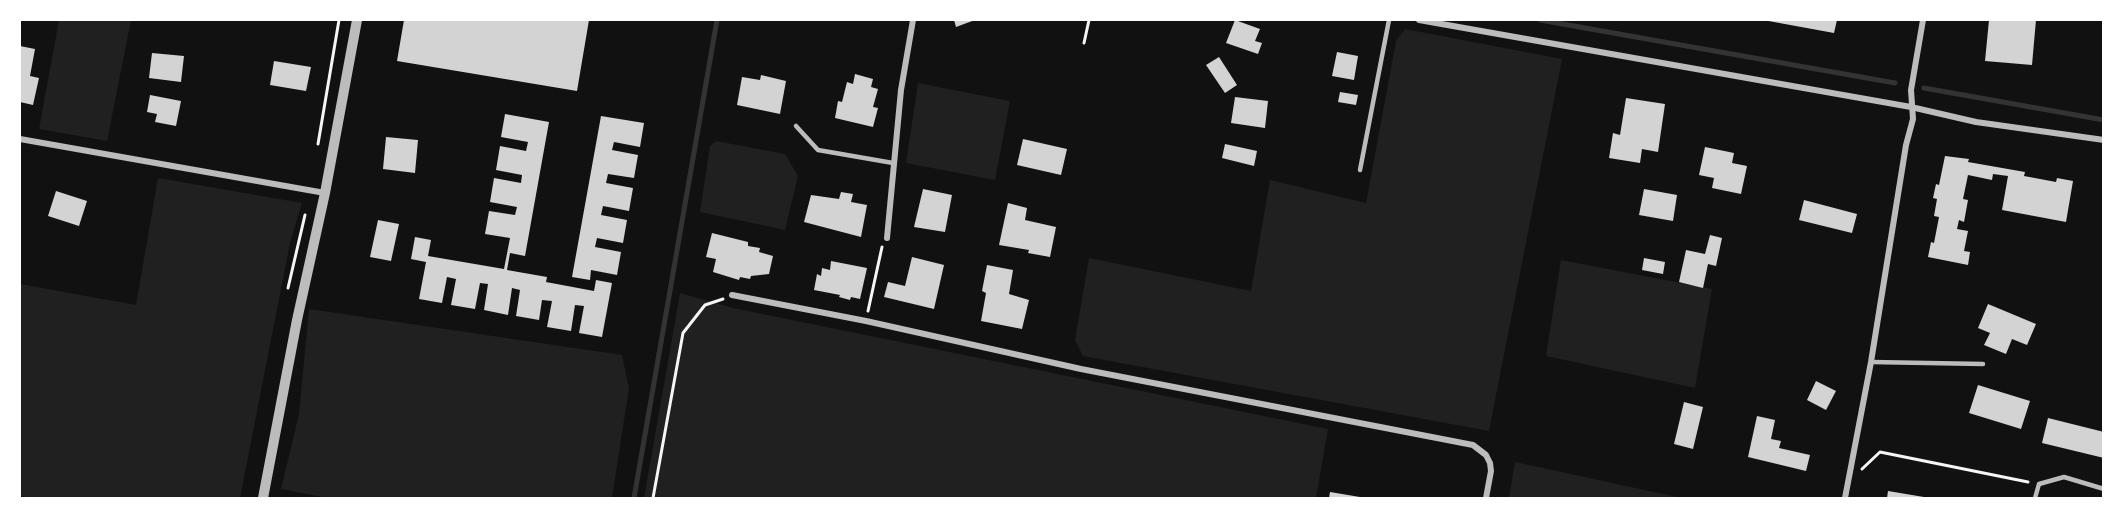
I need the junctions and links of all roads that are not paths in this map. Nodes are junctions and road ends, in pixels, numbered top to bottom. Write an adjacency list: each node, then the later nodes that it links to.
1 (357, 20): 12 (street)
2 (913, 20): 10 (street)
3 (1389, 20): 11 (lane)
4 (1419, 20): 6 (street)
5 (1923, 20): 6 (street)
6 (1911, 107): 9 (street); 15 (street)
7 (796, 126): 10 (lane)
8 (20, 139): 12 (street)
9 (2103, 140)
10 (894, 163): 13 (street)
11 (1360, 170)
12 (325, 193): 18 (street)
13 (887, 238)
14 (732, 295): 19 (street)
15 (1871, 362): 16 (lane); 20 (street)
16 (1983, 364)
17 (2103, 489): 21 (lane)
18 (263, 498)
19 (1486, 498)
20 (1845, 498)
21 (2034, 498)

